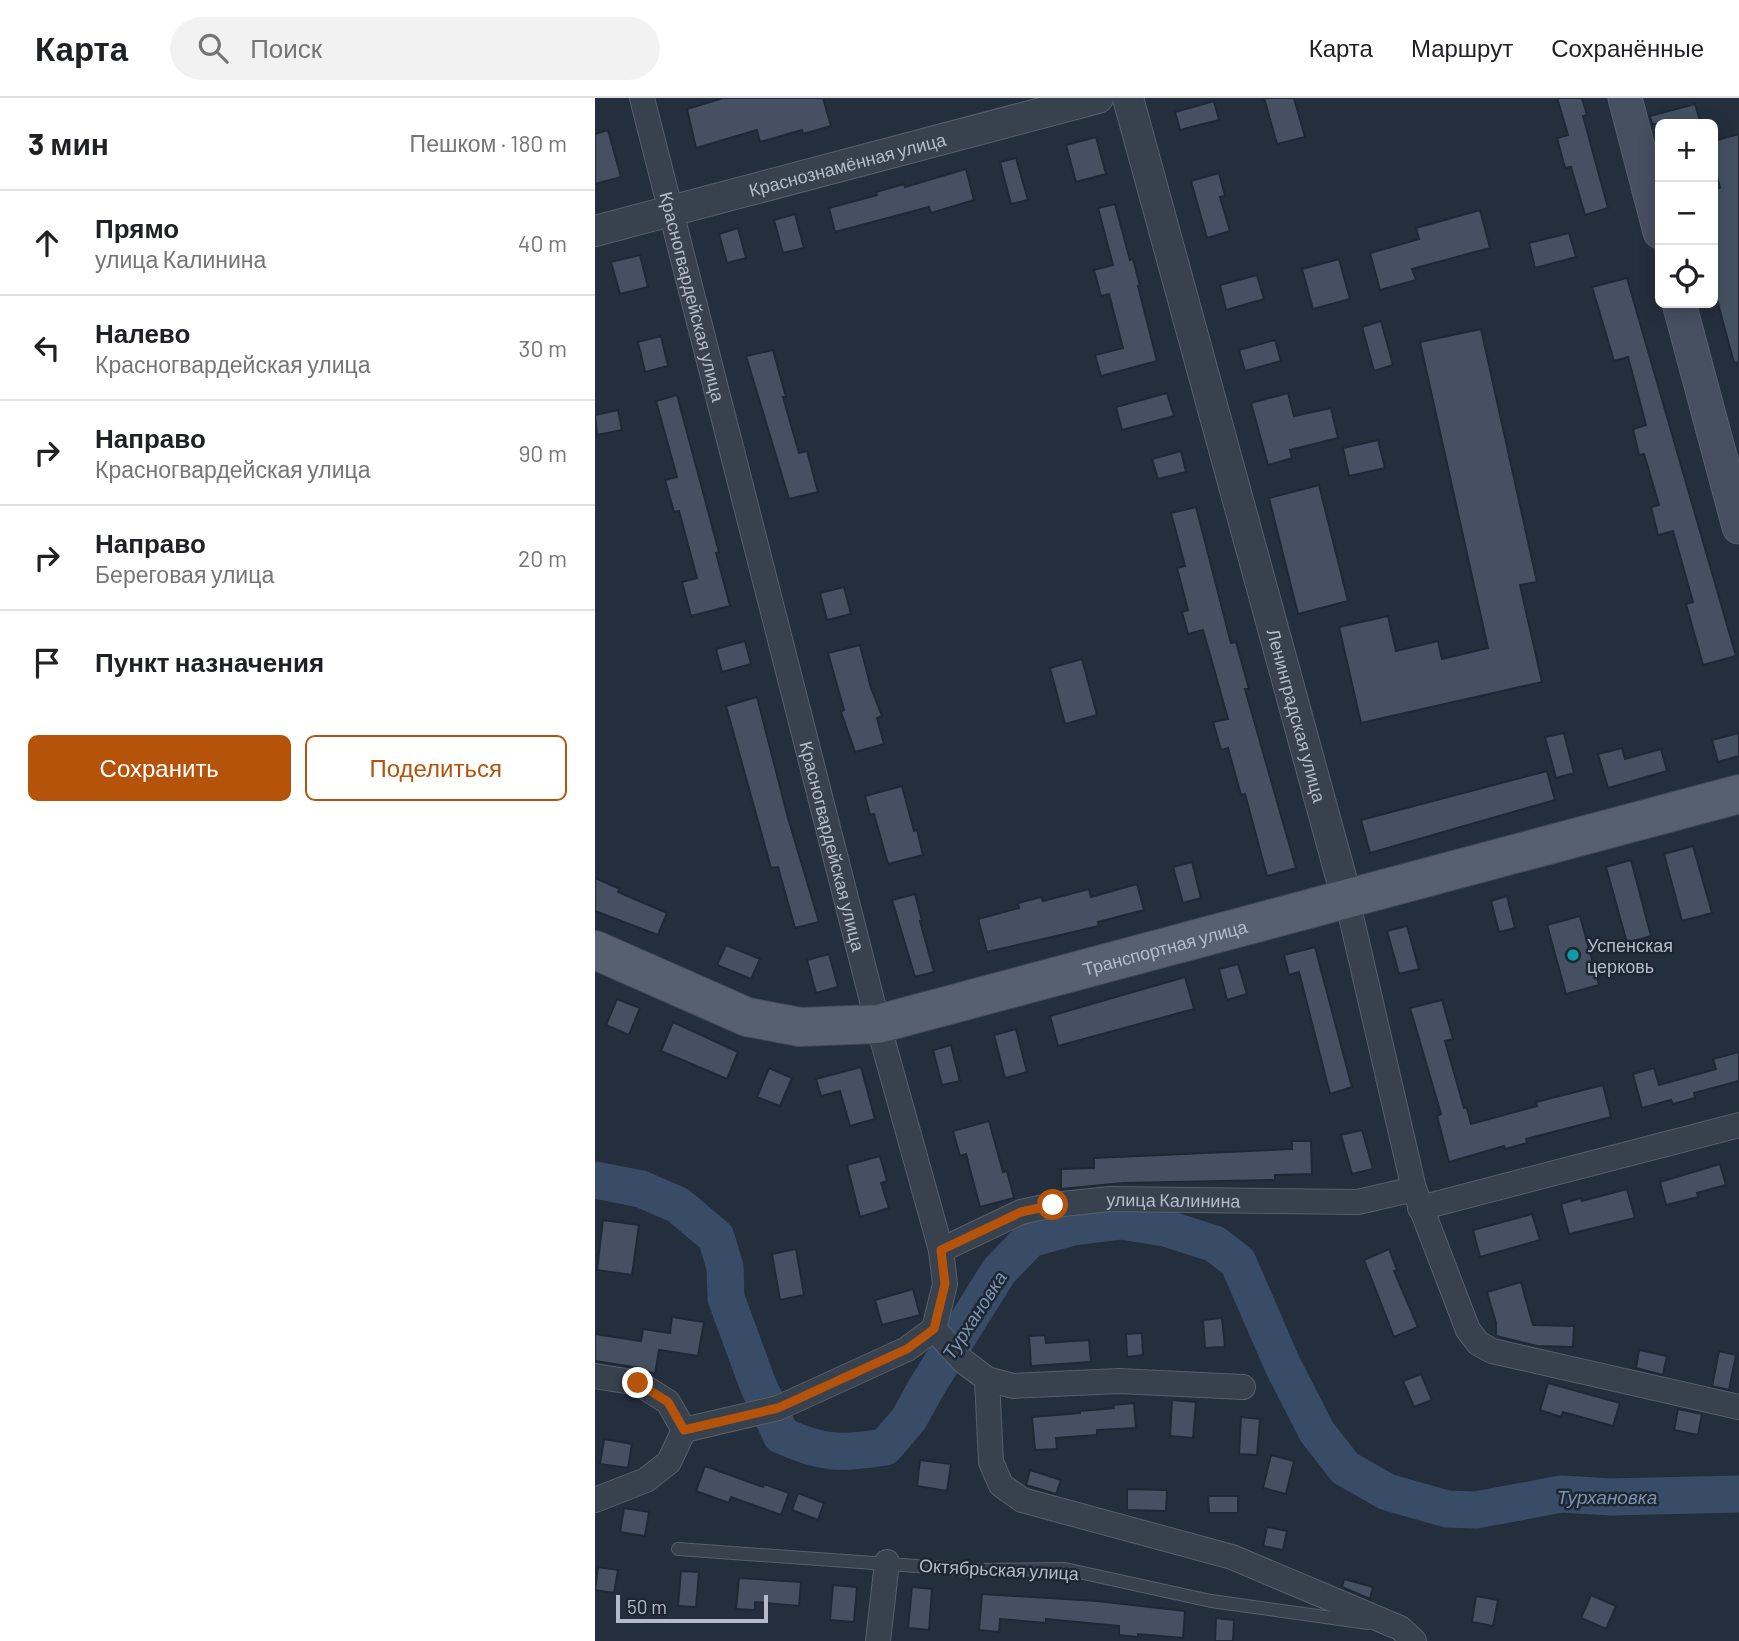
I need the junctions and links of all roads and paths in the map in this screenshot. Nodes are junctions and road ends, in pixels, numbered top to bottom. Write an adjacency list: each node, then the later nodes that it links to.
1 (642, 98): 5 (street, Красногвардейская улица)
2 (1098, 98): 5 (street, Краснознамённая улица)
3 (1128, 98): 11 (street, Ленинградская улица)
4 (1625, 98): 6 (main road)
5 (672, 211): 7 (street, Краснознамённая улица); 13 (street, Красногвардейская улица)
6 (1655, 213)
7 (595, 231)
8 (1680, 308): 9 (main road)
9 (1739, 527)
10 (1739, 794): 11 (main road, Транспортная улица)
11 (1347, 900): 13 (main road, Транспортная улица); 15 (street, Ленинградская улица)
12 (595, 950): 13 (main road, Транспортная улица)
13 (878, 1024): 16 (street, Красногвардейская улица)
14 (1739, 1125): 15 (street, улица Калинина)
15 (1417, 1199): 16 (street, улица Калинина); 21 (street, Ленинградская улица)
16 (941, 1250): 17 (street, Красногвардейская улица)
17 (934, 1329): 19 (street); 22 (street)
18 (595, 1376): 22 (street)
19 (988, 1380): 20 (street); 26 (street)
20 (1243, 1387)
21 (1739, 1407)
22 (684, 1430): 23 (street)
23 (595, 1500)
24 (678, 1549): 25 (lane, Октябрьская улица)
25 (887, 1562): 26 (lane, Октябрьская улица); 27 (street)
26 (1407, 1634)
27 (878, 1641)

